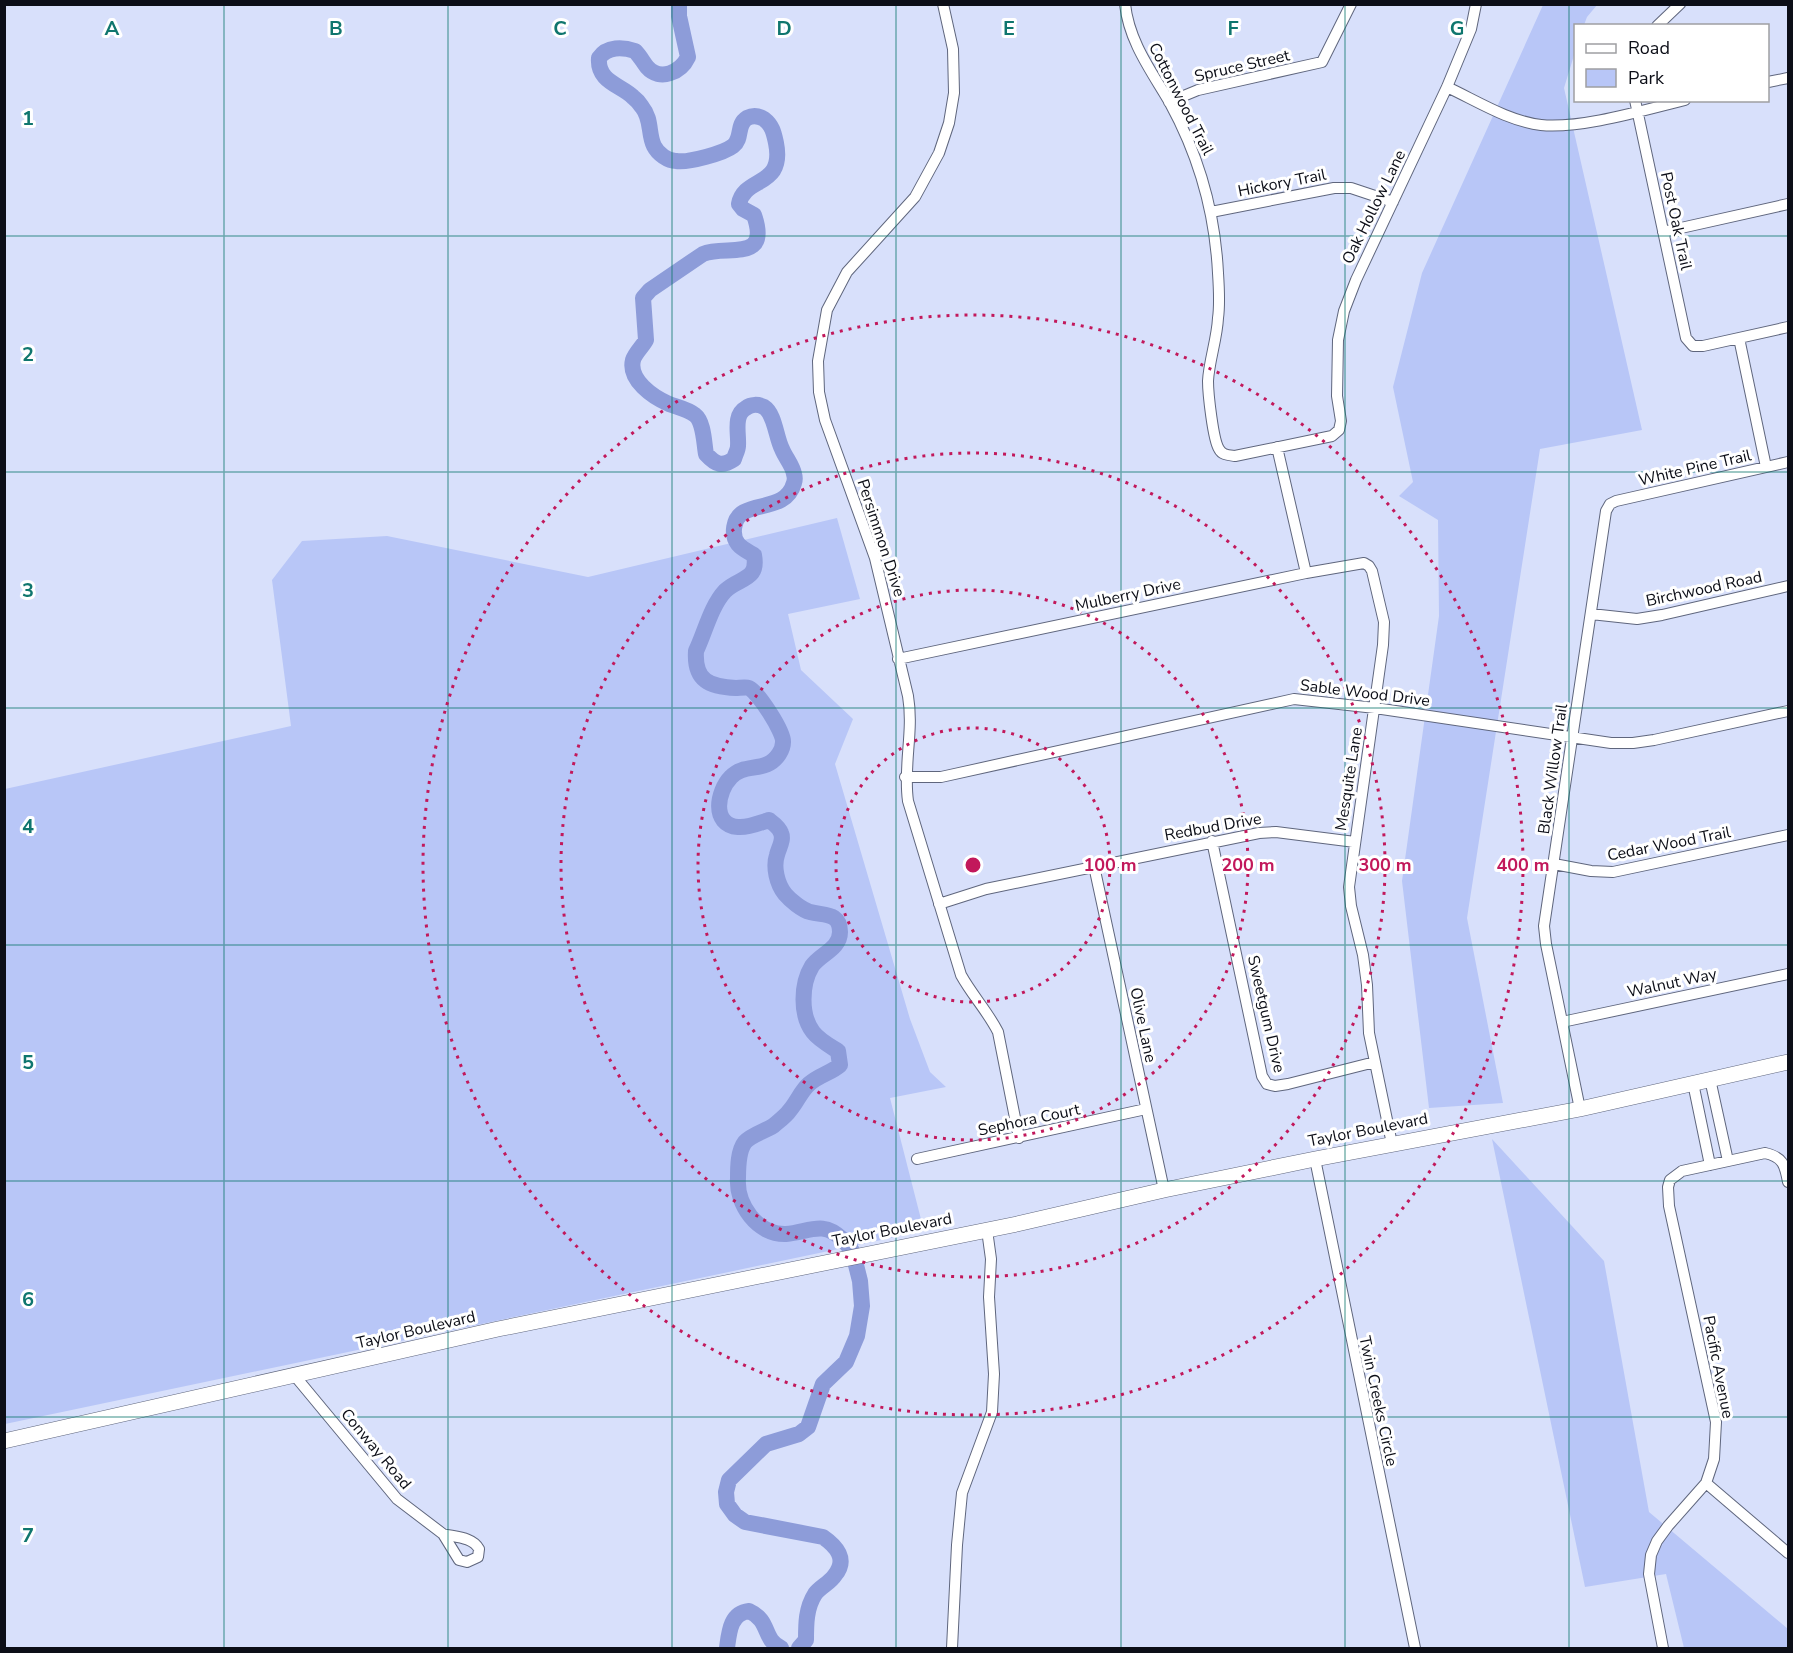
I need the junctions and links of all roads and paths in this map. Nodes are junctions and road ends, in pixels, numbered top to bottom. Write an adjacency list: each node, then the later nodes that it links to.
1 (943, 4): 27 (street, Persimmon Drive)
2 (1125, 4): 10 (street, Cottonwood Trail)
3 (1351, 4): 10 (street, Spruce Street)
4 (1476, 4): 9 (street, Oak Hollow Lane)
5 (1680, 4): 6 (street)
6 (1659, 24)
7 (1788, 78): 8 (street)
8 (1769, 82)
9 (1448, 87): 12 (street); 13 (street, Oak Hollow Lane)
10 (1169, 102): 15 (street, Cottonwood Trail)
11 (1669, 102): 12 (street)
12 (1636, 106): 16 (street, Post Oak Trail)
13 (1393, 202): 15 (street, Hickory Trail); 19 (street, Oak Hollow Lane)
14 (1788, 204): 16 (street)
15 (1211, 212): 19 (street, Cottonwood Trail)
16 (1663, 232): 18 (street, Post Oak Trail)
17 (1788, 327): 18 (street)
18 (1739, 338): 21 (street)
19 (1277, 447): 24 (street)
20 (1788, 462): 21 (street, White Pine Trail)
21 (1766, 467): 22 (street, White Pine Trail)
22 (1610, 504): 26 (street, Black Willow Trail)
23 (1364, 563): 24 (street, Mulberry Drive); 28 (street, Mesquite Lane)
24 (1306, 573): 27 (street, Mulberry Drive)
25 (1788, 586): 26 (street, Birchwood Road)
26 (1591, 614): 30 (street, Black Willow Trail)
27 (898, 659): 31 (street, Persimmon Drive)
28 (1375, 708): 30 (street, Sable Wood Drive); 31 (street, Sable Wood Drive); 34 (street, Mesquite Lane)
29 (1788, 711): 30 (street, Sable Wood Drive)
30 (1572, 737): 35 (street, Black Willow Trail)
31 (905, 777): 37 (street, Persimmon Drive)
32 (1788, 835): 35 (street, Cedar Wood Trail)
33 (1212, 841): 34 (street, Redbud Drive); 36 (street, Redbud Drive); 40 (street, Sweetgum Drive)
34 (1355, 842): 40 (street, Mesquite Lane)
35 (1554, 864): 39 (street, Black Willow Trail)
36 (1094, 866): 37 (street, Redbud Drive); 44 (street, Olive Lane)
37 (939, 904): 46 (street, Persimmon Drive)
38 (1788, 974): 39 (street, Walnut Way)
39 (1562, 1022): 45 (street, Black Willow Trail)
40 (1375, 1062): 47 (street, Mesquite Lane)
41 (1788, 1062): 42 (street, Taylor Boulevard)
42 (1710, 1079): 43 (street, Taylor Boulevard); 50 (street)
43 (1693, 1083): 45 (street, Taylor Boulevard); 51 (street)
44 (1146, 1109): 46 (street, Sephora Court); 53 (street, Olive Lane)
45 (1580, 1109): 47 (street, Taylor Boulevard)
46 (1019, 1138): 48 (street, Sephora Court)
47 (1392, 1144): 49 (street, Taylor Boulevard)
48 (917, 1159)
49 (1315, 1159): 53 (street, Taylor Boulevard); 61 (street, Twin Creeks Circle)
50 (1728, 1161): 51 (street); 52 (street)
51 (1710, 1165): 57 (street, Pacific Avenue)
52 (1788, 1182)
53 (1164, 1190): 54 (street, Taylor Boulevard)
54 (987, 1230): 55 (street, Taylor Boulevard); 60 (street)
55 (295, 1376): 56 (street, Taylor Boulevard); 58 (street, Conway Road)
56 (4, 1441)
57 (1706, 1483): 59 (street); 62 (street, Pacific Avenue)
58 (443, 1534)
59 (1788, 1553)
60 (952, 1648)
61 (1415, 1648)
62 (1663, 1648)

